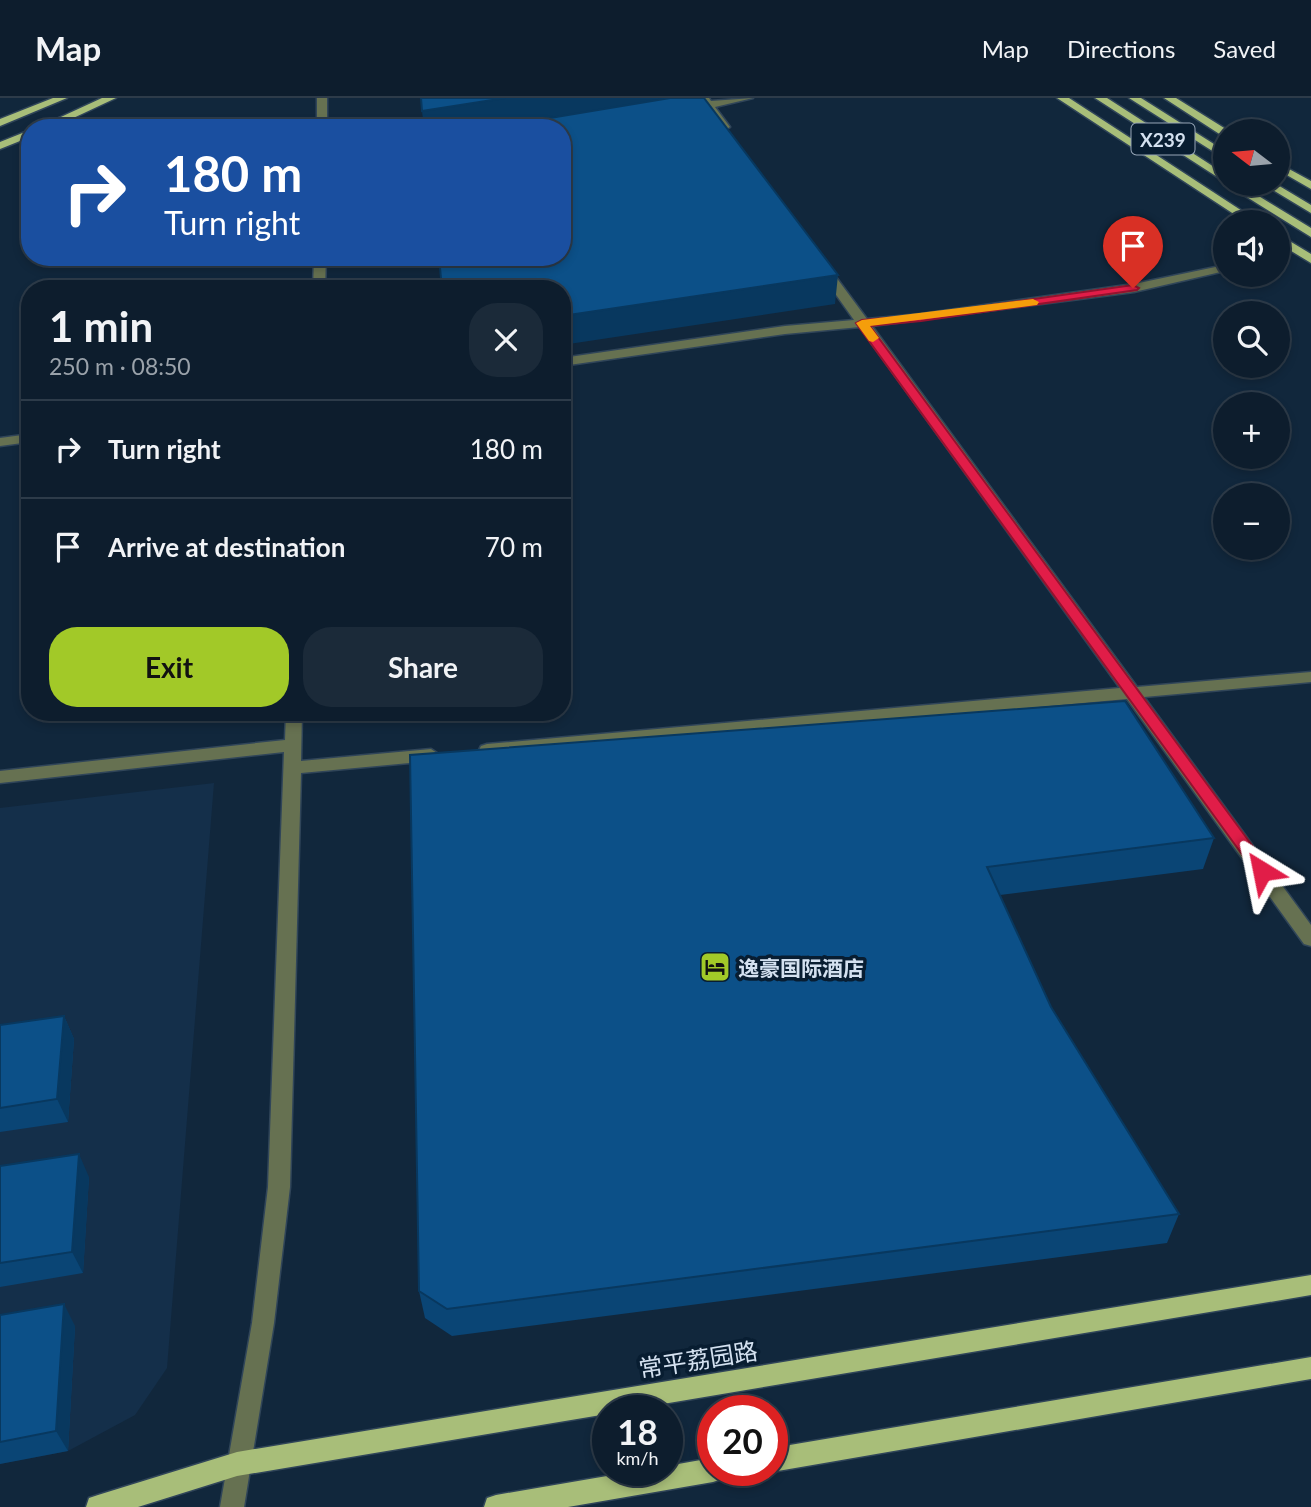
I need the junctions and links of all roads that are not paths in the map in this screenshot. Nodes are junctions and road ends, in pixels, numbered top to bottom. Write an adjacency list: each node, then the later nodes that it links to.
1 (62, 98): 13 (main road)
2 (111, 98): 11 (main road)
3 (322, 98): 12 (street)
4 (748, 98): 9 (street)
5 (1062, 98): 24 (main road)
6 (1100, 98): 19 (main road, X239)
7 (1134, 98): 18 (main road, X239)
8 (1169, 98): 14 (main road)
9 (706, 101): 10 (street); 16 (street)
10 (682, 109)
11 (63, 119)
12 (322, 119)
13 (0, 124)
14 (1213, 126)
15 (21, 137): 17 (main road)
16 (732, 137)
17 (0, 146)
18 (1213, 148)
19 (1213, 171)
20 (1290, 173): 21 (main road)
21 (1311, 186)
22 (1251, 196): 26 (main road)
23 (1288, 196): 25 (main road)
24 (1235, 210)
25 (1311, 210)
26 (1311, 233)
27 (1290, 246): 29 (main road)
28 (816, 257): 31 (street)
29 (1311, 259)
30 (1213, 270): 31 (street)
31 (862, 323): 32 (street); 36 (street)
32 (571, 361)
33 (21, 439): 34 (street)
34 (0, 442)
35 (1311, 677): 36 (street)
36 (1133, 691): 39 (street); 43 (street)
37 (294, 721): 38 (street)
38 (293, 745): 41 (street); 42 (street)
39 (471, 751)
40 (444, 754): 41 (street)
41 (292, 768): 47 (street)
42 (0, 777)
43 (1311, 939)
44 (1311, 1285): 47 (main road, 常平荔园路)
45 (1311, 1368): 46 (main road)
46 (788, 1457)
47 (237, 1464): 49 (main road, 常平荔园路); 50 (street)
48 (697, 1473): 51 (main road)
49 (98, 1507)
50 (232, 1507)
51 (496, 1507)

